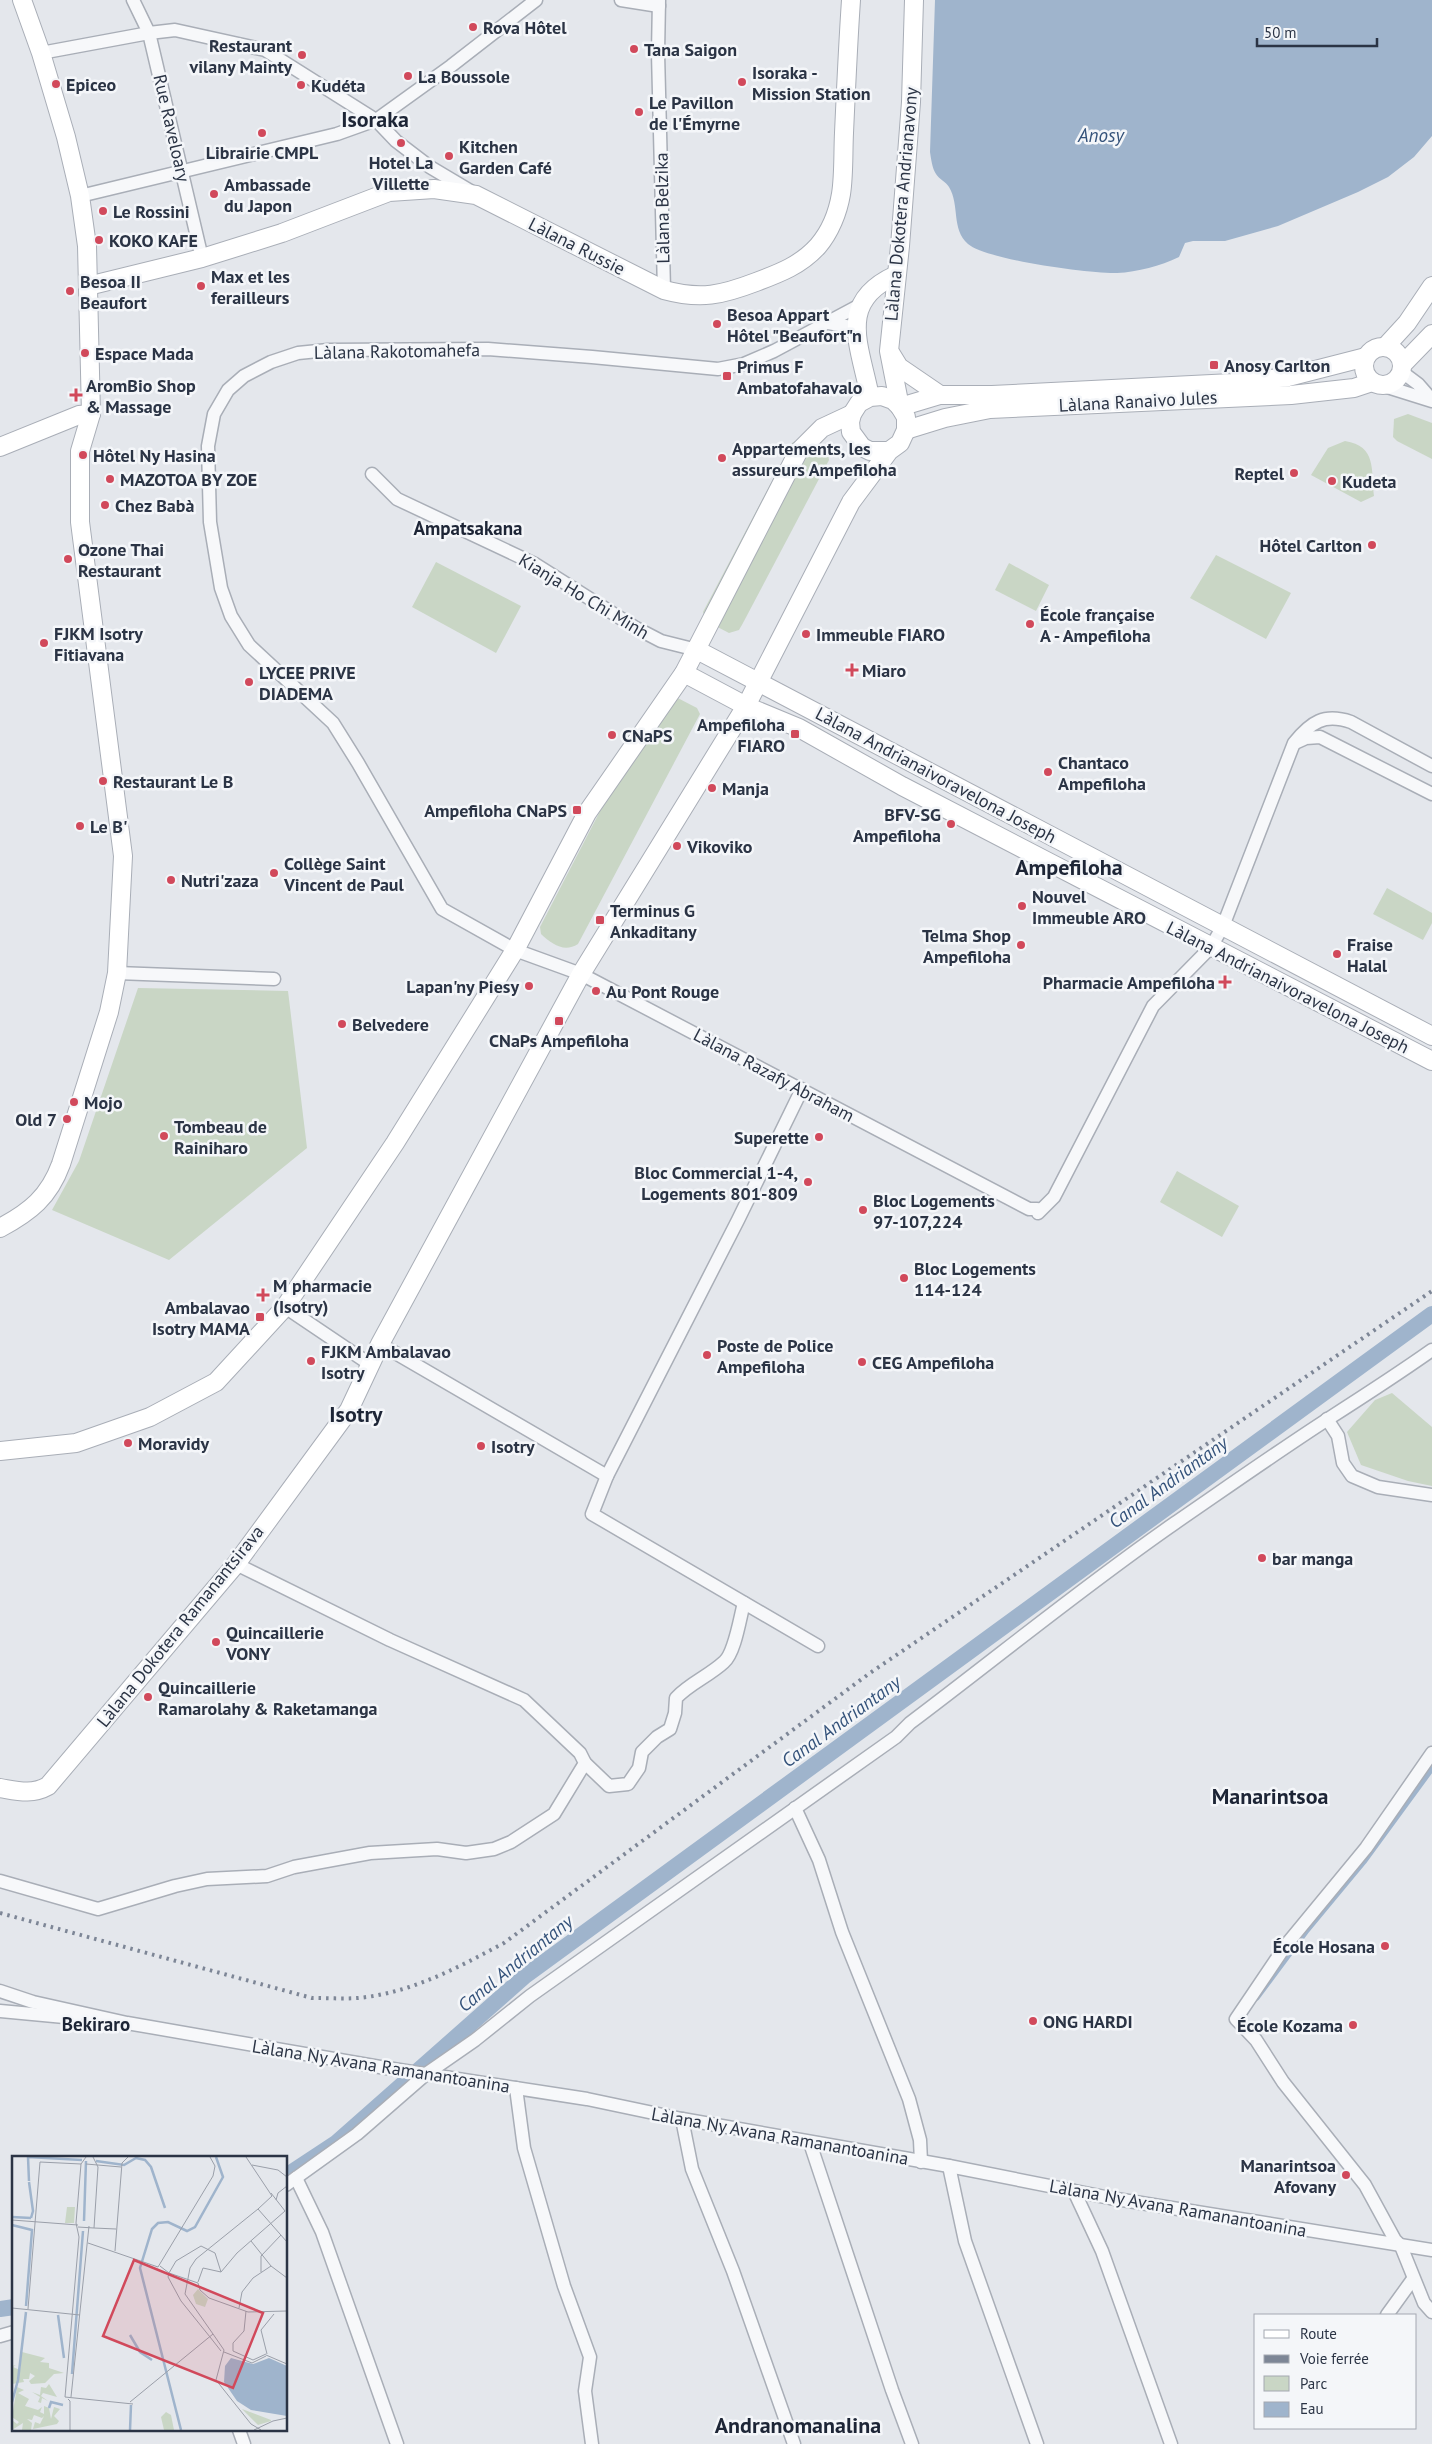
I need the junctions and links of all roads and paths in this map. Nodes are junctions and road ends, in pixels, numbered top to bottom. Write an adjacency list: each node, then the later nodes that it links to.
1 (22, 0): 9 (street)
2 (133, 0): 8 (street, Rue Raveloary)
3 (536, 0): 10 (street)
4 (621, 0): 7 (street)
5 (851, 0): 18 (street, Làlana Russie)
6 (914, 0): 15 (street, Làlana Dokotera Andrianavony)
7 (659, 3): 18 (street, Làlana Belzika)
8 (149, 33): 9 (street); 10 (street); 11 (street, Rue Raveloary)
9 (41, 53): 13 (street)
10 (376, 120): 11 (street); 12 (street)
11 (182, 172): 13 (street); 14 (street, Rue Raveloary)
12 (476, 195): 14 (street, Làlana Russie); 18 (street, Làlana Russie)
13 (80, 196): 16 (street)
14 (202, 258): 16 (street, Làlana Russie)
15 (896, 275): 19 (street); 24 (street, Làlana Dokotera Andrianavony)
16 (88, 286): 32 (street)
17 (1432, 286): 23 (street)
18 (664, 290)
19 (860, 304): 20 (street, Làlana Rakotomahefa); 21 (street)
20 (828, 323): 21 (street); 47 (street, Làlana Rakotomahefa)
21 (856, 328): 29 (street)
22 (1432, 334): 26 (street)
23 (1385, 347): 25 (street); 26 (street)
24 (889, 350): 28 (street); 31 (street, Làlana Dokotera Andrianavony)
25 (1366, 357): 27 (street); 28 (street, Làlana Ranaivo Jules)
26 (1402, 369): 27 (street); 30 (street)
27 (1376, 384): 30 (street); 34 (street, Làlana Ranaivo Jules)
28 (940, 395): 31 (street, Làlana Ranaivo Jules)
29 (870, 397): 31 (street); 33 (street)
30 (1432, 401)
31 (900, 407): 34 (street)
32 (91, 414): 35 (street); 48 (street)
33 (852, 414): 36 (street); 38 (street)
34 (906, 430): 36 (street)
35 (0, 447)
36 (889, 451): 40 (street)
37 (372, 474): 38 (street, Kianja Ho Chi Minh)
38 (697, 650): 39 (street); 40 (street, Kianja Ho Chi Minh)
39 (684, 673): 41 (street); 47 (street)
40 (759, 681): 41 (street); 45 (street, Làlana Andrianaivoravelona Joseph)
41 (746, 706): 46 (street, Làlana Andrianaivoravelona Joseph); 49 (street, Làlana Dokotera Ramanantsirava)
42 (1294, 744): 43 (street); 44 (street); 45 (street)
43 (1432, 766)
44 (1432, 794)
45 (1223, 926): 46 (street); 51 (street, Làlana Andrianaivoravelona Joseph)
46 (1212, 947): 52 (street, Làlana Andrianaivoravelona Joseph); 53 (street, Làlana Razafy Abraham)
47 (515, 950): 49 (street, Làlana Razafy Abraham); 55 (street)
48 (117, 973): 50 (street); 54 (street)
49 (581, 974): 53 (street, Làlana Razafy Abraham); 56 (street, Làlana Dokotera Ramanantsirava)
50 (274, 979)
51 (1432, 1036)
52 (1432, 1061)
53 (802, 1089): 61 (street)
54 (0, 1228)
55 (285, 1307): 58 (street); 60 (street)
56 (380, 1344): 58 (street, Làlana Dokotera Ramanantsirava); 61 (street)
57 (1432, 1350): 59 (street)
58 (370, 1364): 63 (street, Làlana Dokotera Ramanantsirava)
59 (1328, 1419): 62 (street); 69 (street)
60 (0, 1451)
61 (607, 1476): 64 (street)
62 (1432, 1495)
63 (236, 1564): 67 (street); 68 (street, Làlana Dokotera Ramanantsirava)
64 (744, 1603): 65 (street); 67 (street)
65 (818, 1646)
66 (1432, 1753): 82 (street)
67 (585, 1763): 70 (street)
68 (0, 1788)
69 (795, 1808): 74 (street); 78 (street)
70 (0, 1881)
71 (0, 1991): 73 (street)
72 (0, 2010): 73 (street)
73 (127, 2023): 74 (street, Làlana Ny Avana Ramanantoanina)
74 (426, 2074): 75 (street, Làlana Ny Avana Ramanantoanina); 80 (street)
75 (516, 2088): 76 (street, Làlana Ny Avana Ramanantoanina); 90 (street)
76 (682, 2119): 77 (street, Làlana Ny Avana Ramanantoanina); 91 (street)
77 (810, 2143): 78 (street, Làlana Ny Avana Ramanantoanina); 92 (street)
78 (921, 2162): 79 (street, Làlana Ny Avana Ramanantoanina)
79 (949, 2166): 81 (street, Làlana Ny Avana Ramanantoanina); 93 (street)
80 (291, 2181): 89 (street)
81 (1074, 2191): 82 (street, Làlana Ny Avana Ramanantoanina); 94 (street)
82 (1401, 2246): 83 (street, Làlana Ny Avana Ramanantoanina); 84 (street)
83 (1432, 2250)
84 (1413, 2279): 85 (street); 86 (street)
85 (1432, 2312)
86 (1388, 2314)
87 (240, 2432): 88 (street)
88 (244, 2444)
89 (397, 2444)
90 (592, 2444)
91 (794, 2444)
92 (912, 2444)
93 (1037, 2444)
94 (1171, 2444)

